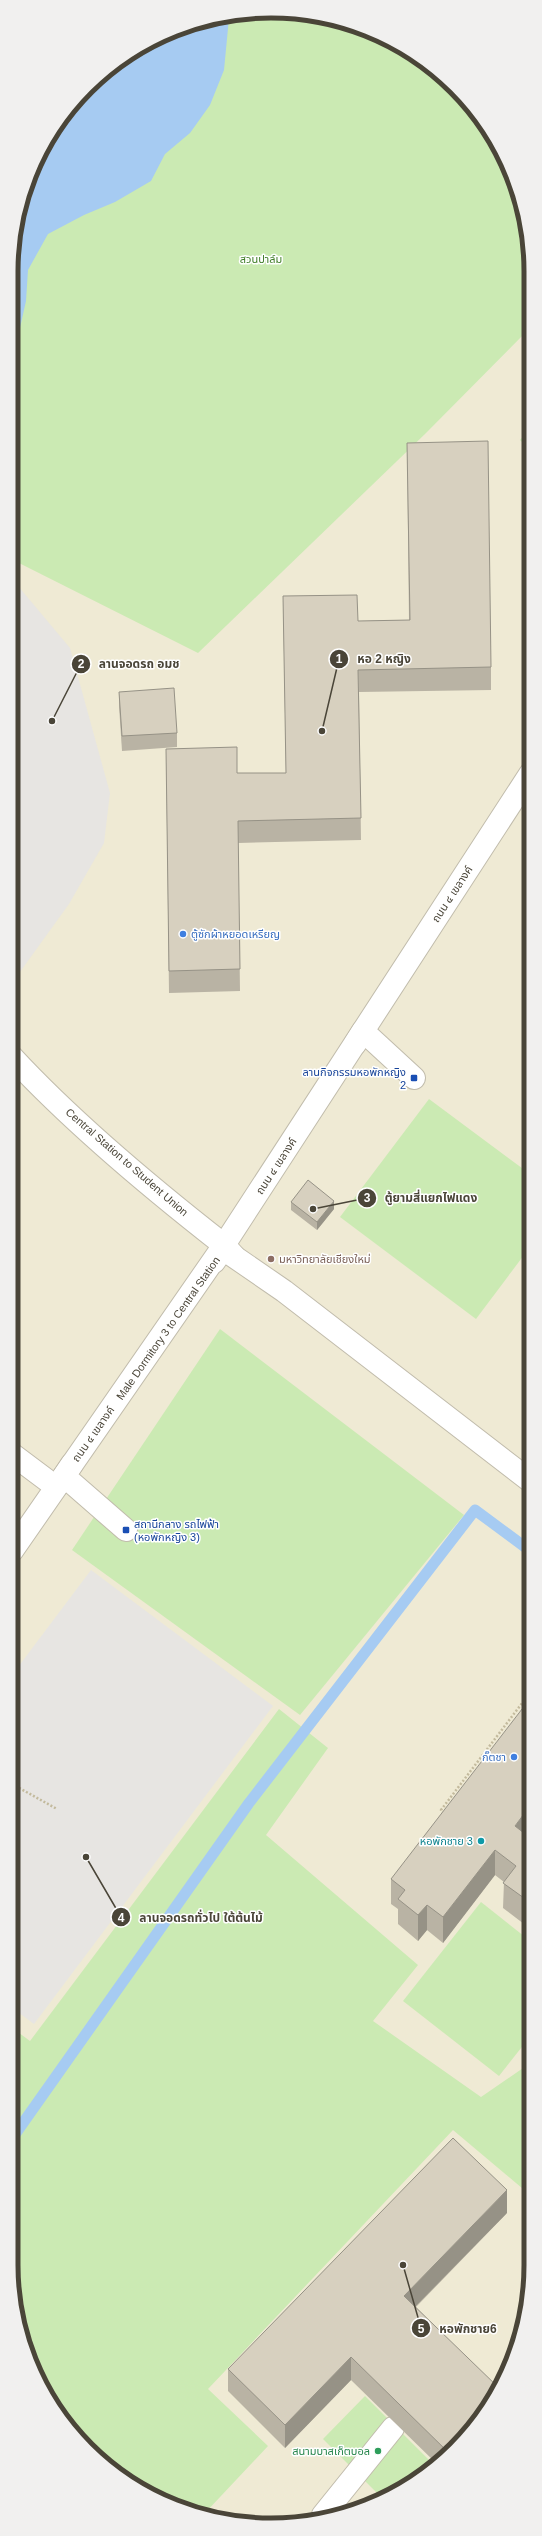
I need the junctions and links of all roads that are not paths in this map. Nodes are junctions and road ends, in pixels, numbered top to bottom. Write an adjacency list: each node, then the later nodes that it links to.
1 (524, 783): 2 (street, ถนน ๔ เขลางค์)
2 (363, 1031): 4 (street); 6 (street); 6 (street, ถนน ๔ เขลางค์)
3 (18, 1063): 5 (street, Central Station to Student Union)
4 (414, 1078)
5 (34, 1080): 6 (street, Central Station to Student Union); 6 (street)
6 (228, 1249): 7 (street); 11 (street)
7 (284, 1291): 9 (street); 10 (street)
8 (18, 1457): 11 (street)
9 (524, 1475)
10 (524, 1475)
11 (60, 1481): 12 (street); 13 (street); 14 (street)
12 (126, 1530)
13 (18, 1540)
14 (18, 1542)
15 (393, 2428): 16 (street)
16 (326, 2512)

